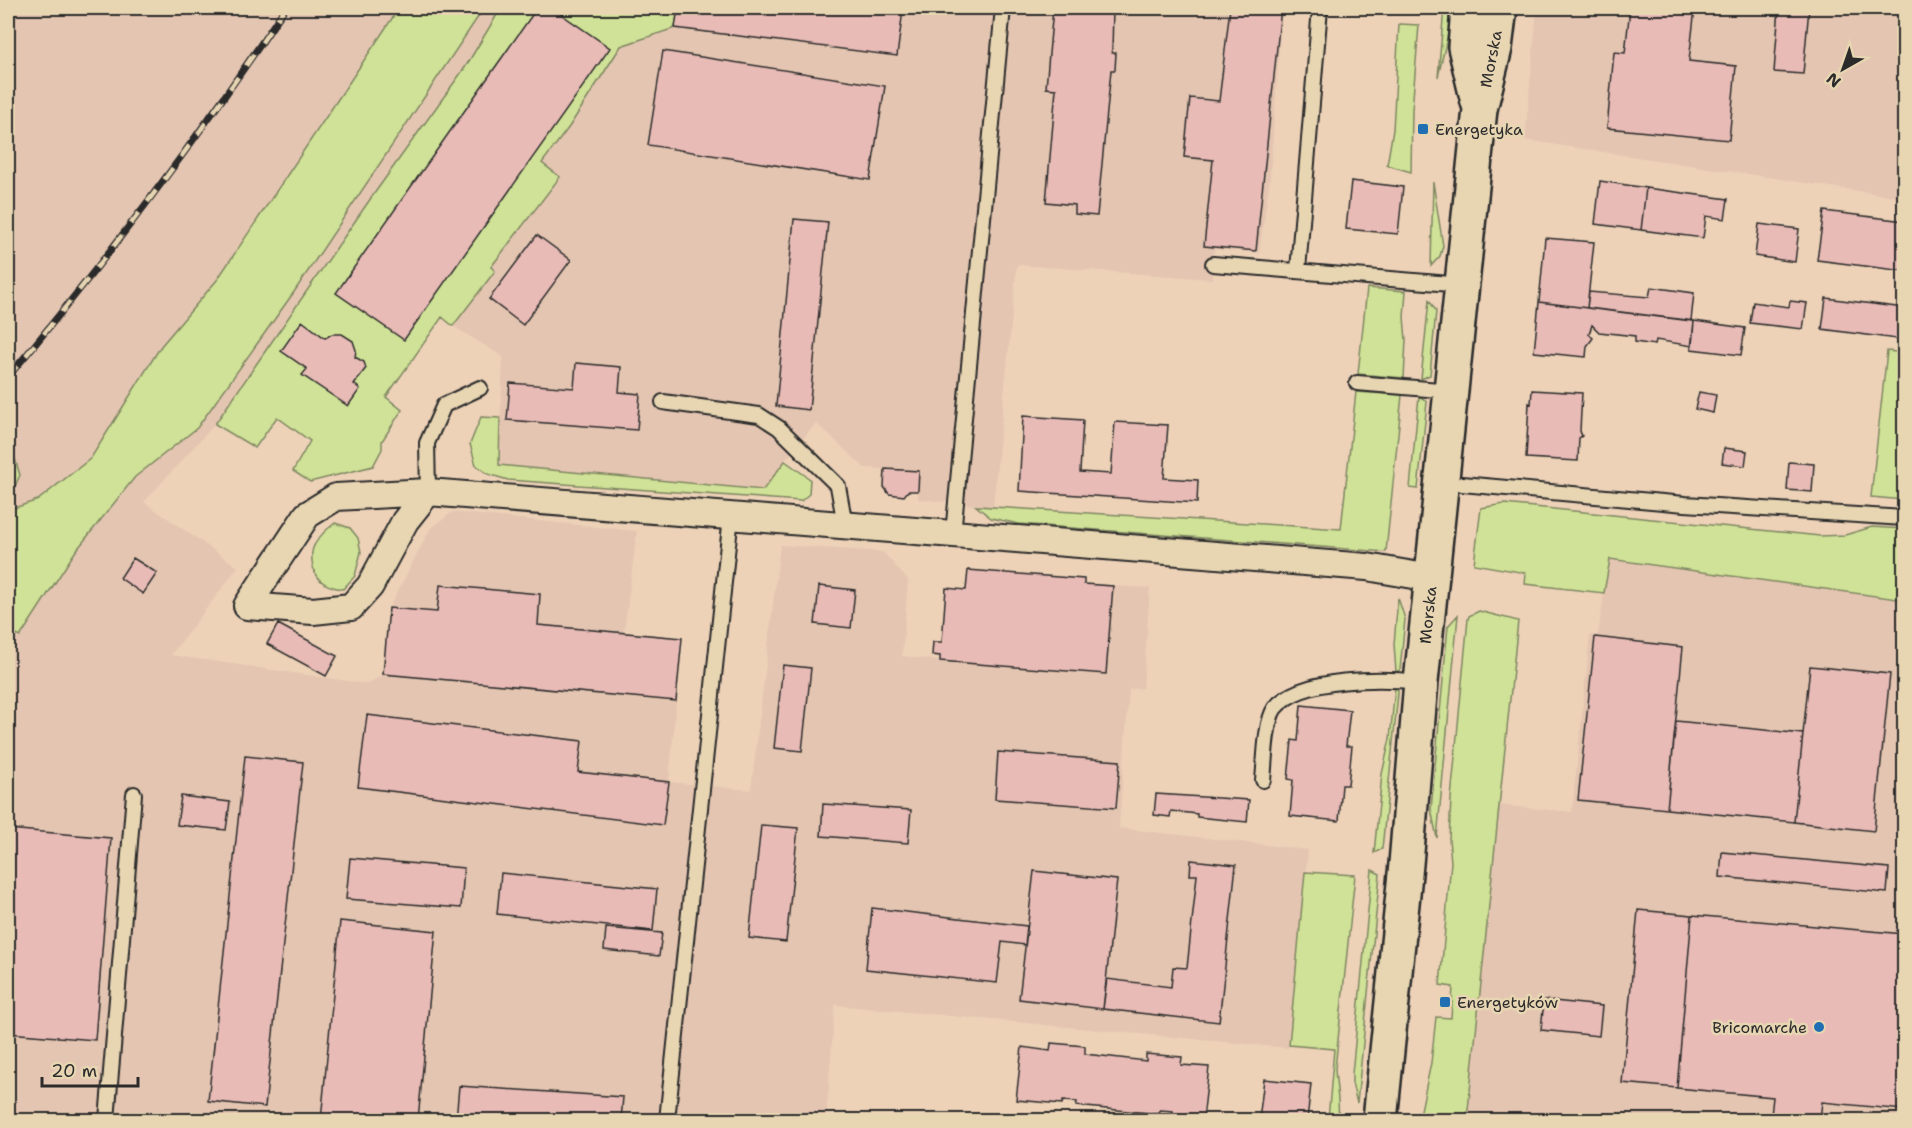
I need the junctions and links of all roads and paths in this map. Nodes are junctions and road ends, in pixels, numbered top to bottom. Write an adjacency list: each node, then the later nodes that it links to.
1 (1003, 8): 18 (lane)
2 (1320, 8): 7 (lane)
3 (1468, 8): 5 (street, Morska)
4 (1500, 8): 5 (street, Morska)
5 (1480, 110): 8 (street, Morska)
6 (1213, 264): 7 (lane)
7 (1298, 270): 8 (lane)
8 (1462, 285): 11 (street, Morska)
9 (1357, 383): 11 (lane)
10 (480, 387): 14 (lane)
11 (1451, 391): 19 (street, Morska)
12 (663, 402): 17 (lane)
13 (1462, 484): 16 (lane)
14 (428, 492): 14 (street); 15 (street)
15 (731, 516): 17 (street); 24 (lane)
16 (1905, 518)
17 (845, 525): 18 (street)
18 (953, 534): 19 (street)
19 (1431, 578): 20 (street, Morska)
20 (1421, 682): 21 (lane); 25 (street, Morska)
21 (1263, 780)
22 (134, 794): 23 (lane)
23 (107, 1120)
24 (667, 1120)
25 (1380, 1120)

